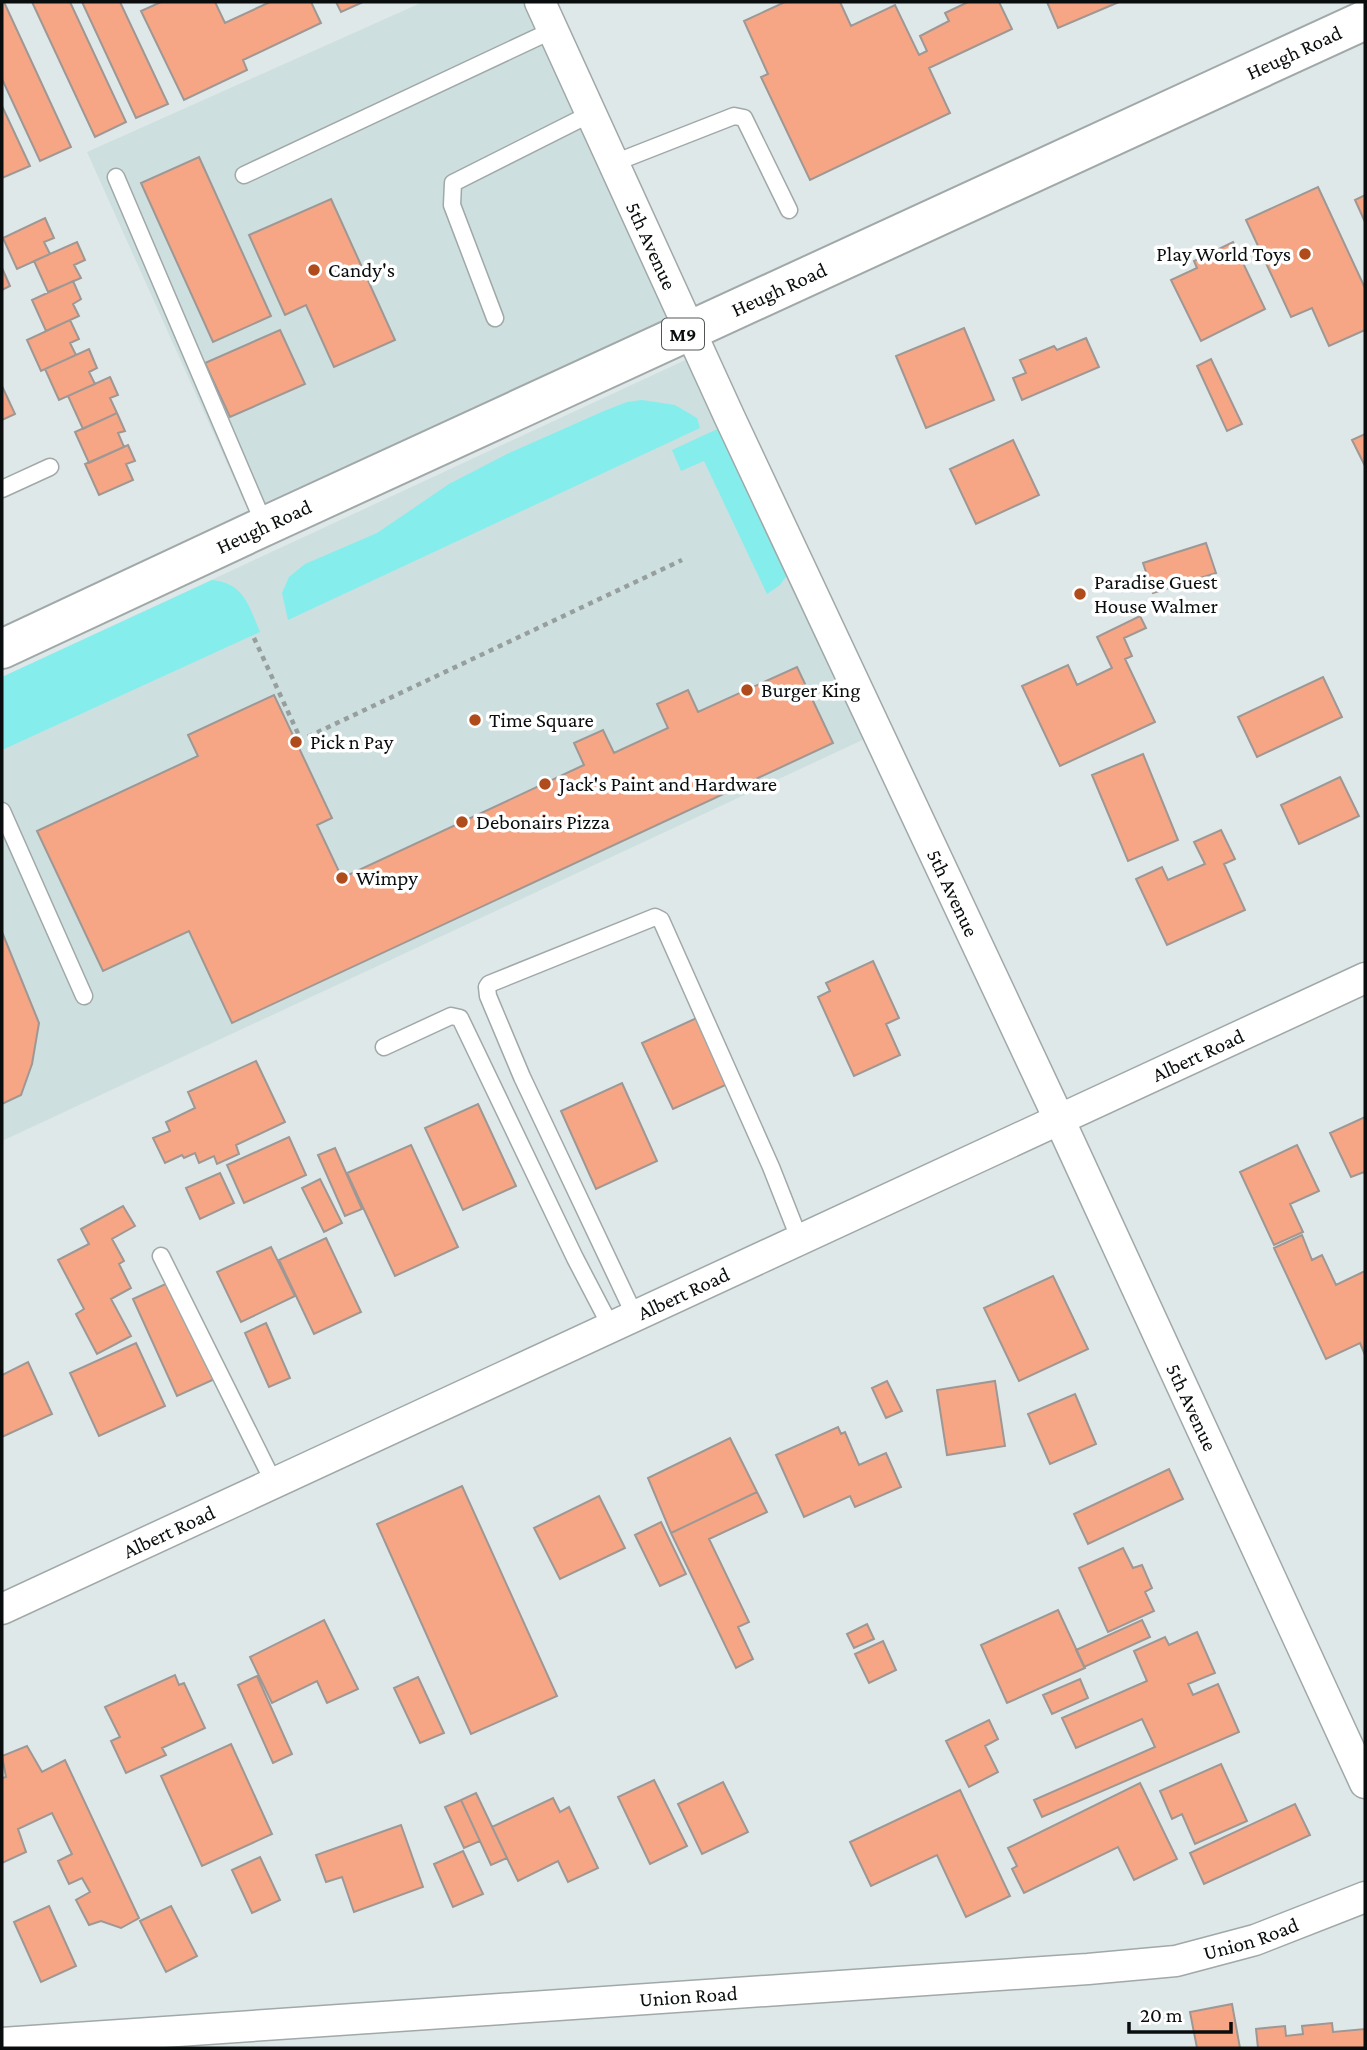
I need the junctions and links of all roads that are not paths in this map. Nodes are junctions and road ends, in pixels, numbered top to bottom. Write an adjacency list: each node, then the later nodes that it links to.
1 (540, 2): 3 (street, 5th Avenue)
2 (1365, 20): 10 (main road, Heugh Road / M9)
3 (553, 30): 4 (street, 5th Avenue); 6 (lane)
4 (592, 113): 5 (street, 5th Avenue); 9 (lane)
5 (614, 163): 8 (lane); 10 (street, 5th Avenue)
6 (244, 176)
7 (116, 177): 13 (lane)
8 (789, 211)
9 (495, 318)
10 (690, 331): 13 (main road, Heugh Road / M9); 19 (street, 5th Avenue)
11 (50, 467): 12 (lane)
12 (2, 489)
13 (265, 526): 14 (main road, Heugh Road / M9)
14 (2, 649)
15 (2, 811): 17 (lane)
16 (1365, 978): 19 (street, Albert Road)
17 (84, 996)
18 (384, 1047): 22 (lane)
19 (1059, 1119): 20 (street, Albert Road); 25 (street, 5th Avenue)
20 (799, 1238): 22 (street, Albert Road); 22 (lane)
21 (161, 1256): 23 (lane)
22 (623, 1321): 23 (street, Albert Road)
23 (274, 1483): 24 (street, Albert Road)
24 (2, 1609)
25 (1365, 1783)
26 (1365, 1897): 27 (street, Union Road)
27 (2, 2043)

